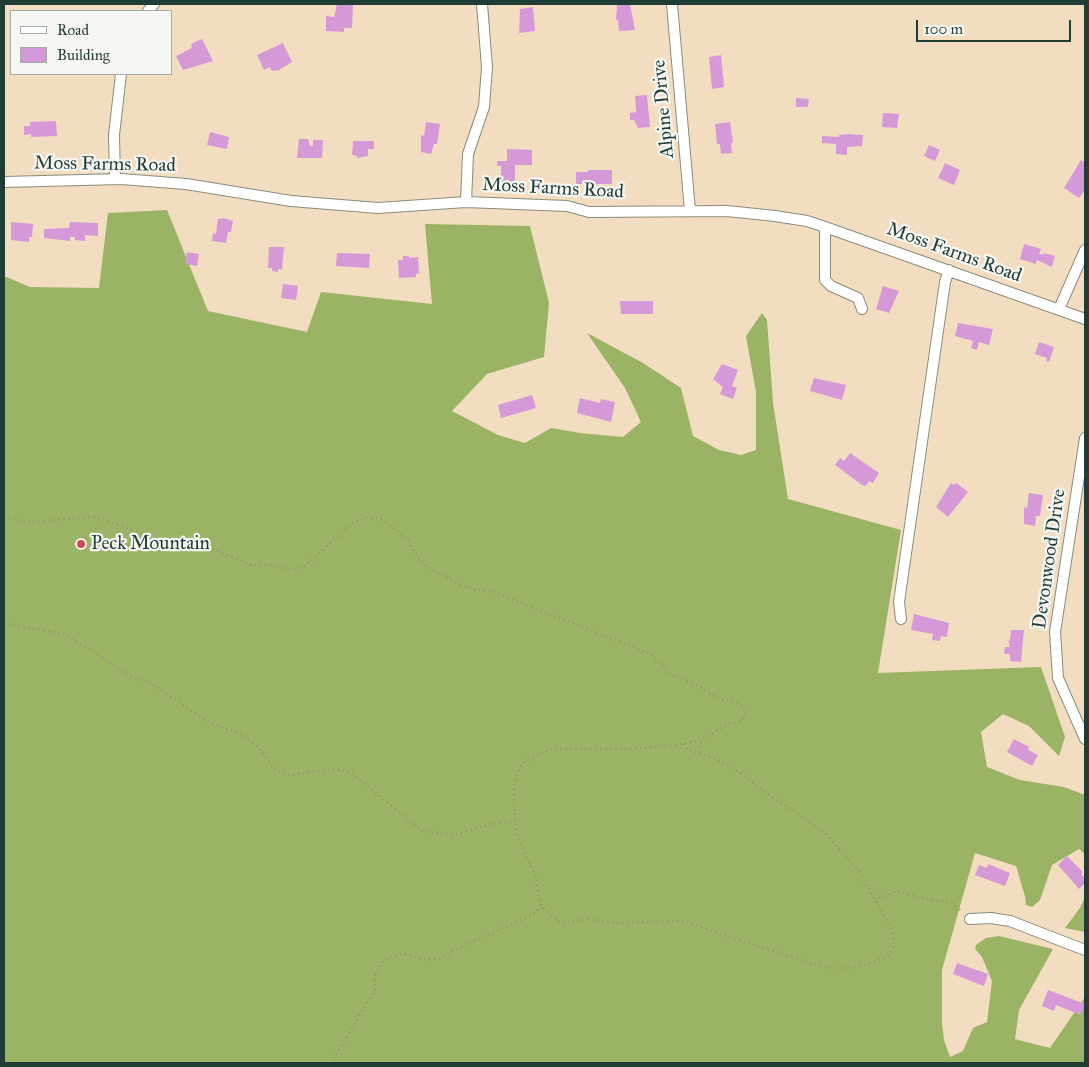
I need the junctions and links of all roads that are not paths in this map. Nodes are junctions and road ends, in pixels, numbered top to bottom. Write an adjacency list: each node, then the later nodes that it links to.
1 (482, 4): 6 (street)
2 (672, 4): 7 (street, Alpine Drive)
3 (121, 75): 4 (street)
4 (115, 179): 5 (street, Moss Farms Road); 6 (street, Moss Farms Road)
5 (4, 182)
6 (466, 202): 7 (street, Moss Farms Road)
7 (690, 211): 8 (street, Moss Farms Road)
8 (825, 227): 10 (street, Moss Farms Road); 11 (street)
9 (1085, 250): 12 (street)
10 (949, 270): 12 (street, Moss Farms Road); 15 (street)
11 (862, 309)
12 (1059, 309): 13 (street, Moss Farms Road)
13 (1085, 319)
14 (1085, 438): 16 (street, Devonwood Drive)
15 (901, 619)
16 (1085, 739)
17 (970, 919): 18 (street)
18 (1085, 950)

